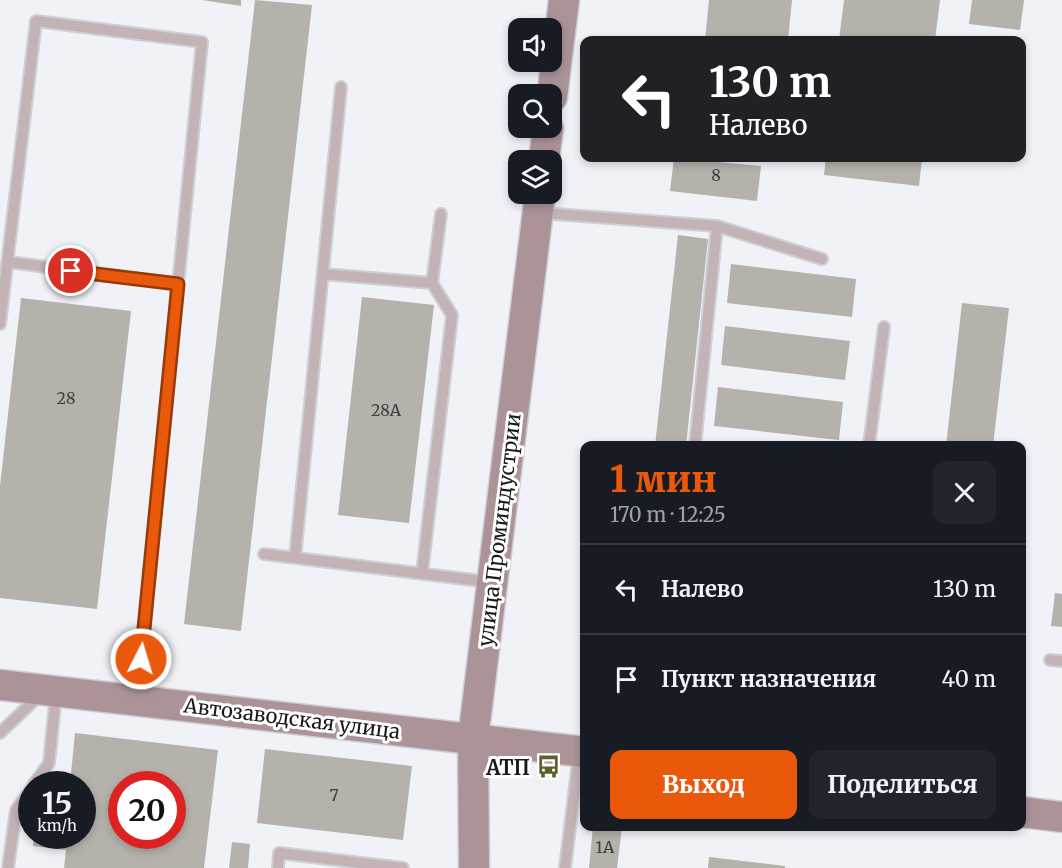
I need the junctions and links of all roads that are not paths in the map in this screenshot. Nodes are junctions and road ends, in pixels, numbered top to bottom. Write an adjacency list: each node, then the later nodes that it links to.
1 (564, 0): 2 (main road)
2 (554, 84)
3 (341, 87): 10 (lane)
4 (539, 204): 20 (main road, улица Проминдустрии)
5 (547, 204): 7 (lane)
6 (441, 214): 11 (lane)
7 (717, 226): 8 (lane); 15 (lane)
8 (822, 259)
9 (8, 262): 12 (lane); 12 (lane); 13 (lane)
10 (322, 273): 11 (lane); 18 (lane)
11 (432, 283): 19 (lane)
12 (178, 284): 23 (lane)
13 (0, 324)
14 (884, 327): 16 (lane)
15 (696, 441)
16 (870, 441)
17 (264, 554): 18 (lane)
18 (295, 558): 19 (lane)
19 (422, 574): 20 (lane)
20 (492, 582): 25 (main road, улица Проминдустрии)
21 (0, 685): 22 (main road, Автозаводская улица)
22 (51, 690): 23 (main road, Автозаводская улица); 24 (lane); 28 (lane)
23 (137, 700): 25 (main road, Автозаводская улица)
24 (0, 733)
25 (473, 739): 26 (main road, Автозаводская улица); 35 (main road, улица Проминдустрии)
26 (580, 751)
27 (580, 765): 36 (lane)
28 (43, 771)
29 (18, 807): 32 (lane)
30 (1026, 812): 31 (main road)
31 (1062, 817)
32 (8, 868)
33 (278, 868): 34 (lane)
34 (403, 868)
35 (474, 868)
36 (565, 868)

